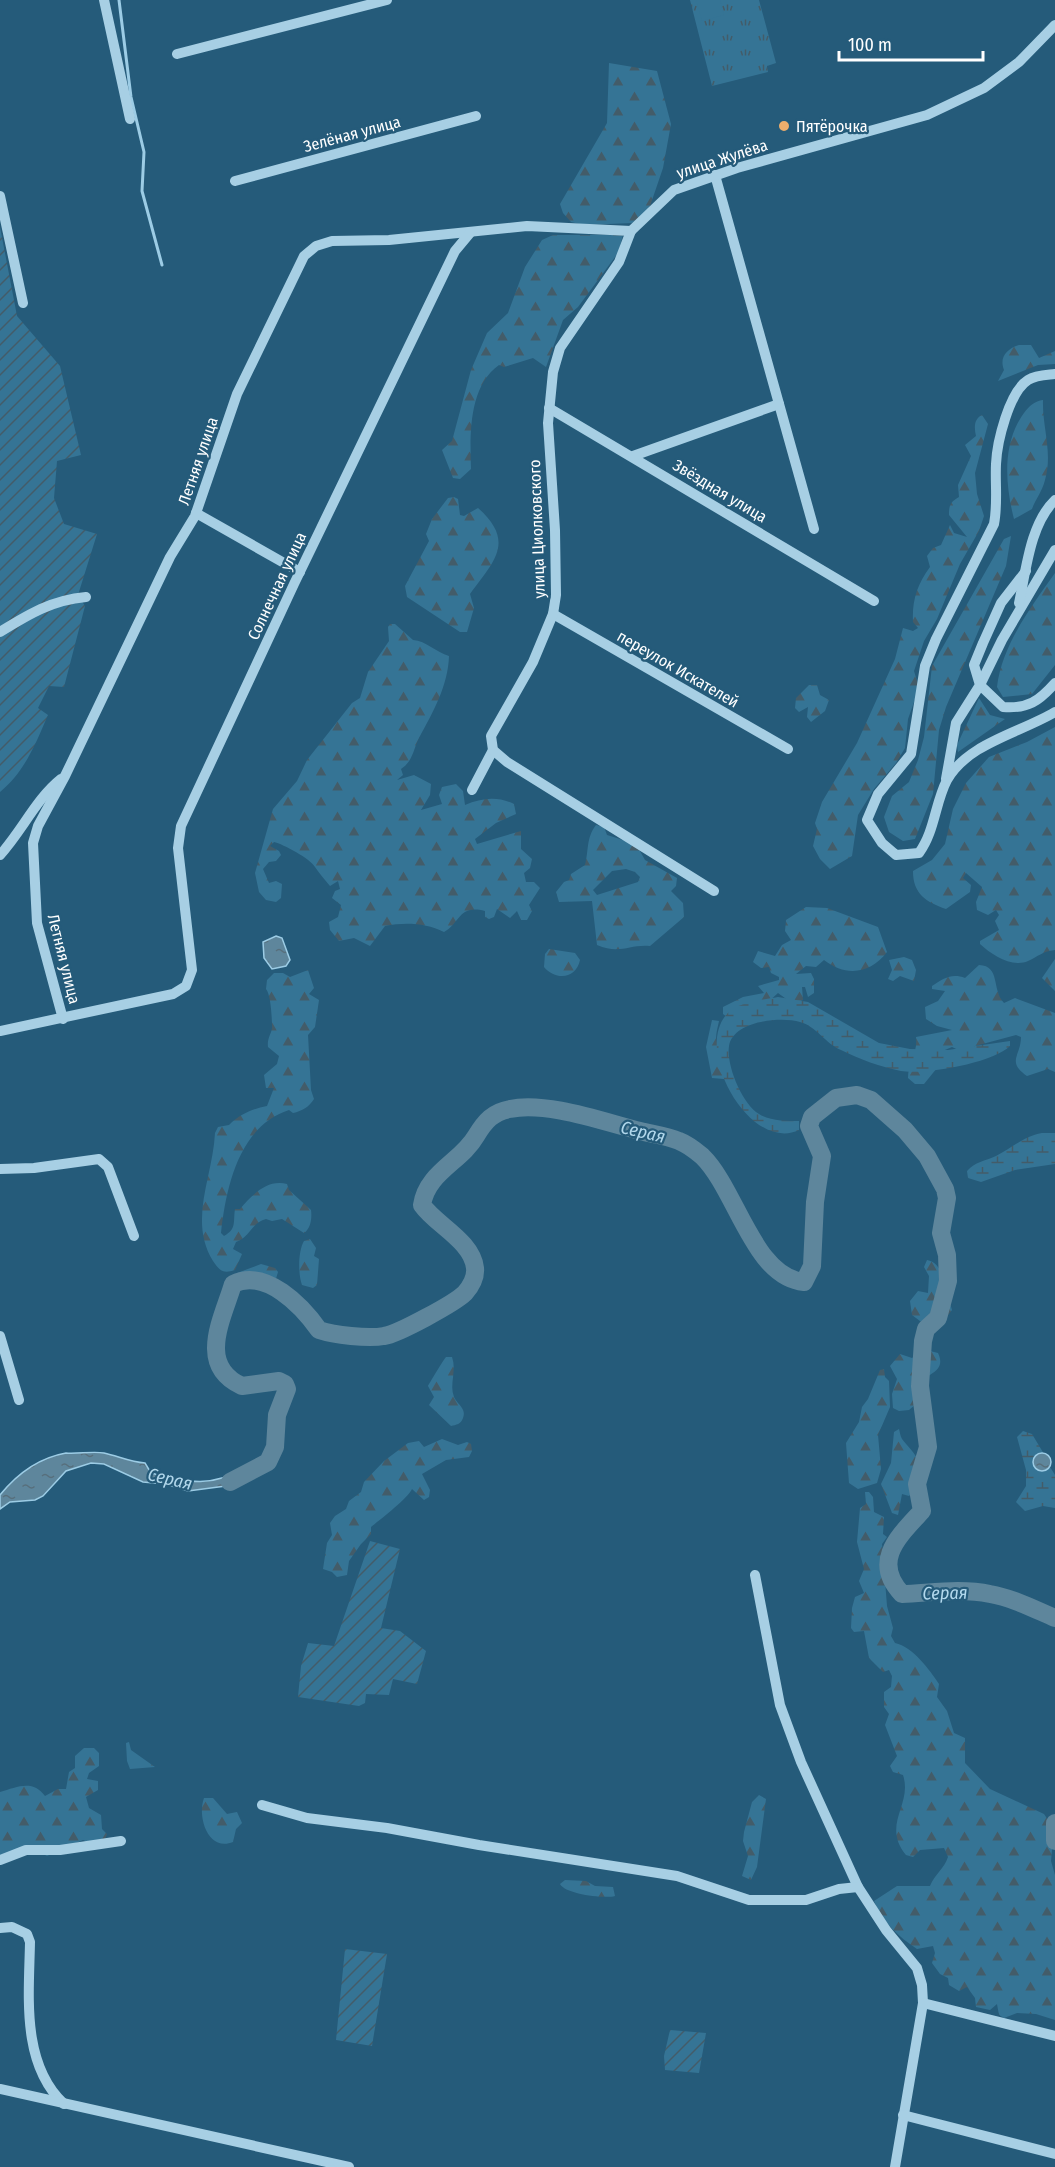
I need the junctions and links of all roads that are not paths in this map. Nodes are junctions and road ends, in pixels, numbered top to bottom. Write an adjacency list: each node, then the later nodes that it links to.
1 (104, 0): 6 (street)
2 (387, 0): 4 (street)
3 (1055, 25): 7 (street, улица Жулёва)
4 (177, 54)
5 (476, 116): 8 (street, Зелёная улица)
6 (130, 119)
7 (715, 175): 10 (street, улица Жулёва); 14 (street)
8 (235, 181)
9 (0, 196): 12 (street)
10 (631, 231): 11 (street, Летняя улица); 15 (street, улица Циолковского)
11 (470, 233): 18 (street, Летняя улица); 22 (street, Солнечная улица)
12 (23, 303)
13 (1055, 374): 34 (street)
14 (779, 404): 16 (street); 19 (street)
15 (549, 408): 16 (street, Звёздная улица); 26 (street, улица Циолковского)
16 (633, 456): 24 (street, Звёздная улица)
17 (1055, 500): 21 (street)
18 (196, 513): 22 (street); 33 (street, Летняя улица)
19 (814, 529)
20 (1055, 550): 25 (street)
21 (1026, 571): 25 (street); 29 (street)
22 (300, 572): 38 (street, Солнечная улица)
23 (86, 597): 27 (street)
24 (874, 601)
25 (1018, 613): 29 (street)
26 (553, 614): 31 (street, переулок Искателей); 32 (street, улица Циолковского)
27 (0, 632)
28 (1055, 683): 29 (street)
29 (980, 685): 34 (street)
30 (1055, 712): 34 (street)
31 (788, 749)
32 (493, 750): 35 (street, улица Циолковского); 37 (street)
33 (65, 776): 36 (street); 38 (street, Летняя улица)
34 (946, 783)
35 (472, 790)
36 (0, 855)
37 (714, 891)
38 (63, 1019): 39 (street)
39 (0, 1031)
40 (0, 1169): 41 (street)
41 (134, 1236)
42 (0, 1336): 43 (street)
43 (19, 1400)
44 (755, 1575): 48 (street)
45 (262, 1805): 48 (street)
46 (121, 1841): 47 (street)
47 (0, 1860)
48 (858, 1887): 50 (street)
49 (0, 1928): 53 (street)
50 (923, 2003): 51 (street); 54 (street)
51 (1055, 2036)
52 (0, 2089): 53 (street)
53 (64, 2104): 56 (street)
54 (903, 2115): 55 (street); 57 (street)
55 (1055, 2154)
56 (349, 2167)
57 (895, 2167)

